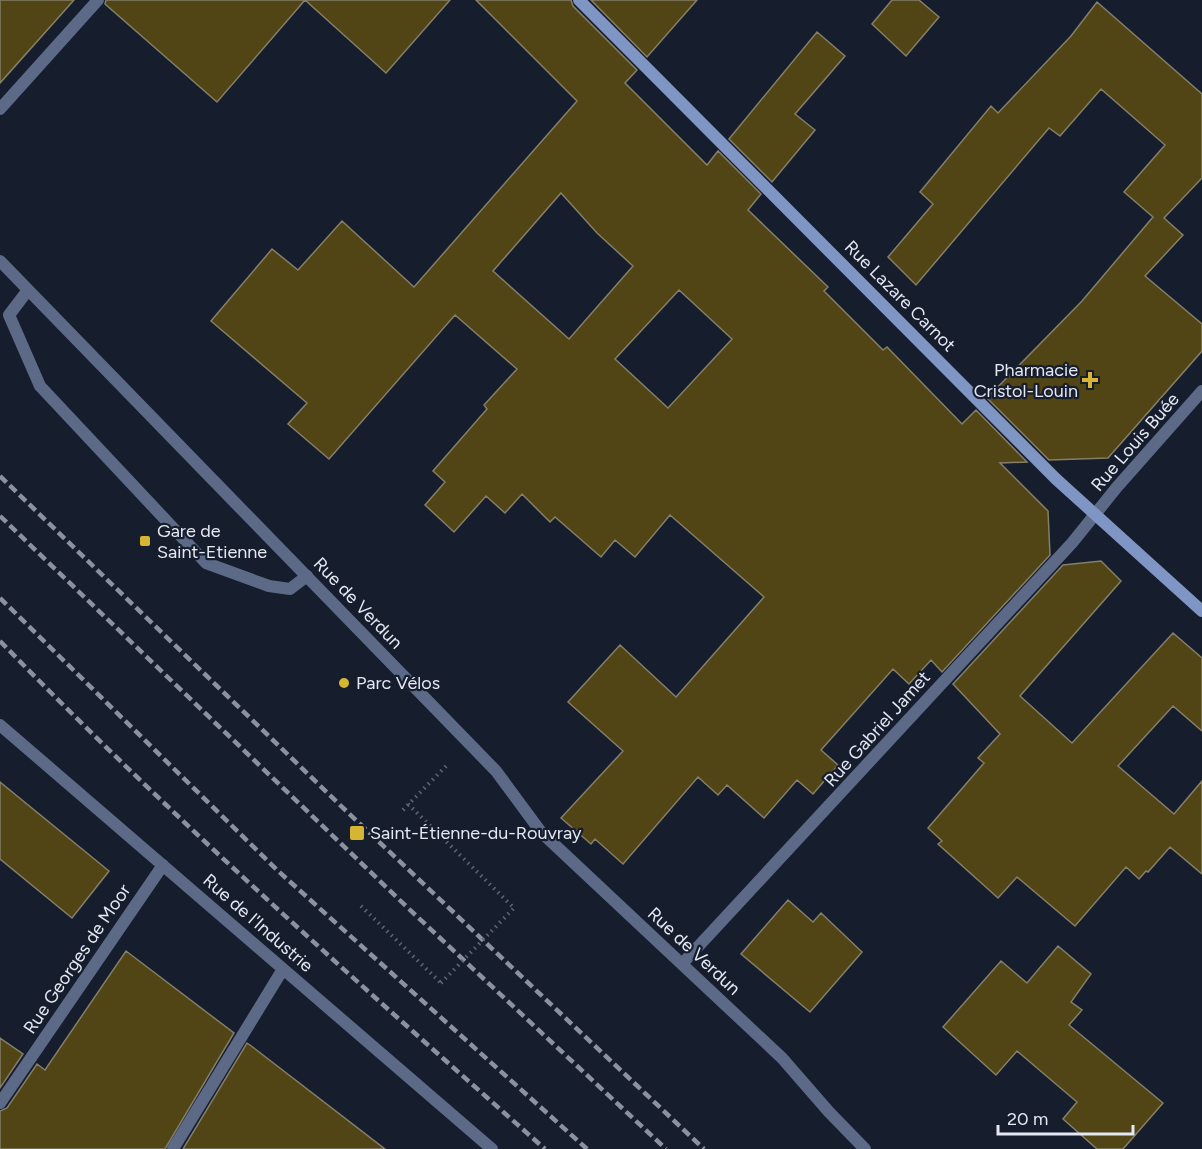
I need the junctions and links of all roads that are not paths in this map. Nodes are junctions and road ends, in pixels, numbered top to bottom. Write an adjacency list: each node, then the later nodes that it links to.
1 (98, 0): 3 (street)
2 (579, 0): 7 (street, Rue Lazare Carnot)
3 (0, 109)
4 (0, 261): 5 (street, Rue de Verdun)
5 (28, 290): 8 (street, Rue de Verdun); 8 (street)
6 (1202, 391): 7 (street, Rue Louis Buée)
7 (1096, 516): 9 (street, Rue Lazare Carnot); 12 (street, Rue Gabriel Jamet)
8 (307, 576): 12 (street, Rue de Verdun)
9 (1202, 611)
10 (0, 725): 11 (street, Rue de l'Industrie)
11 (163, 865): 13 (street, Rue de l'Industrie); 14 (street, Rue Georges de Moor)
12 (682, 964): 17 (street, Rue de Verdun)
13 (283, 969): 15 (street); 16 (street, Rue de l'Industrie)
14 (0, 1103)
15 (173, 1149)
16 (492, 1149)
17 (866, 1149)

